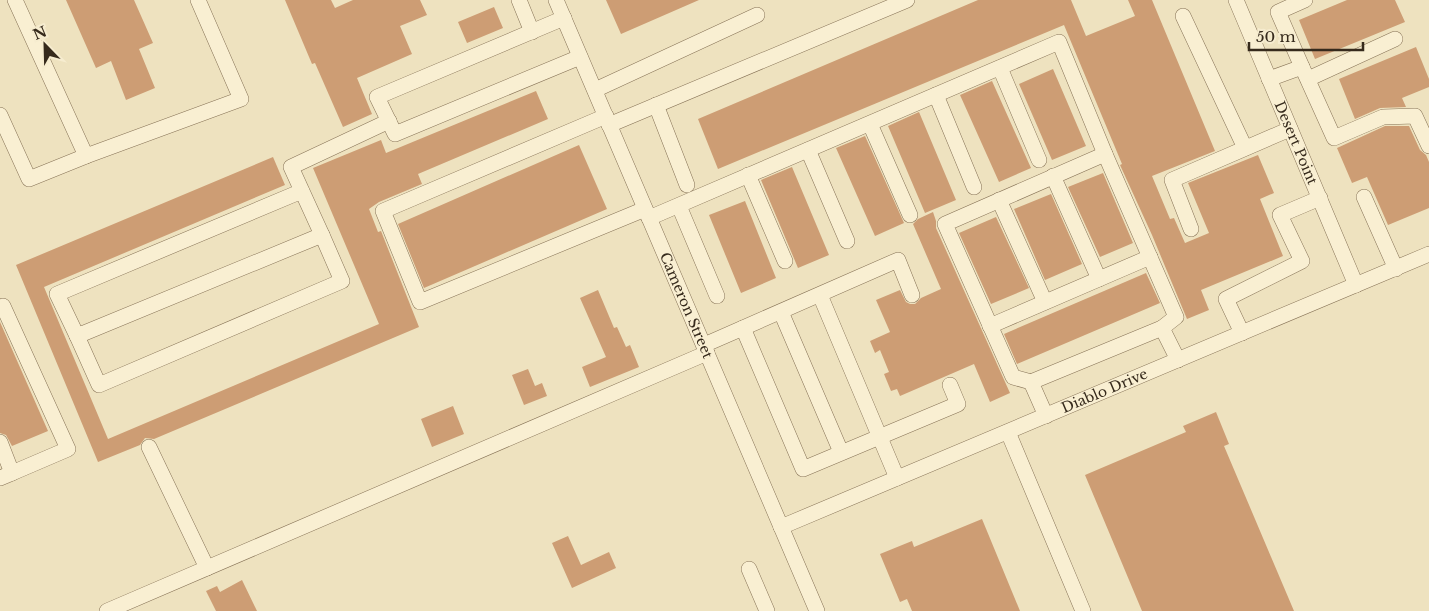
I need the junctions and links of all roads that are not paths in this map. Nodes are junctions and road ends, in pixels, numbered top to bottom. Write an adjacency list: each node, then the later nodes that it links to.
1 (14, 0): 29 (street)
2 (198, 0): 29 (street)
3 (519, 0): 11 (street)
4 (556, 0): 10 (street, Cameron Street)
5 (907, 0): 19 (street)
6 (1236, 0): 16 (street, Desert Point)
7 (1296, 2): 15 (street)
8 (757, 15): 17 (street)
9 (1183, 16): 26 (street)
10 (564, 18): 11 (street); 13 (street, Cameron Street)
11 (532, 32): 21 (street)
12 (1395, 40): 15 (street)
13 (580, 57): 17 (street, Cameron Street); 21 (street)
14 (1000, 68): 18 (street); 28 (street); 30 (street)
15 (1305, 73): 16 (street); 25 (street)
16 (1269, 79): 24 (street, Desert Point)
17 (595, 90): 22 (street, Cameron Street)
18 (936, 95): 23 (street); 34 (street)
19 (656, 105): 22 (street); 33 (street)
20 (0, 114): 29 (street)
21 (388, 121): 35 (street)
22 (608, 121): 40 (street, Cameron Street); 40 (street)
23 (870, 124): 27 (street); 41 (street)
24 (1290, 128): 26 (street); 37 (street, Desert Point)
25 (1429, 146)
26 (1245, 148): 42 (street)
27 (808, 150): 31 (street); 44 (street)
28 (1105, 154): 32 (street); 46 (street)
29 (86, 156)
30 (1039, 160)
31 (748, 175): 39 (street); 47 (street)
32 (1053, 176): 38 (street); 49 (street)
33 (687, 185)
34 (974, 187)
35 (302, 191): 43 (street); 61 (street)
36 (1364, 197): 48 (street)
37 (1320, 198): 50 (street, Desert Point); 60 (street)
38 (999, 200): 54 (street); 57 (street)
39 (678, 206): 40 (street); 53 (street)
40 (647, 213): 62 (street, Cameron Street)
41 (910, 215)
42 (1191, 228)
43 (322, 235): 61 (street); 61 (street)
44 (847, 240)
45 (1429, 254): 48 (street, Diablo Drive)
46 (1150, 257): 49 (street); 59 (street)
47 (785, 261)
48 (1396, 268): 50 (street, Diablo Drive)
49 (1099, 279): 54 (street)
50 (1356, 285): 60 (street, Diablo Drive)
51 (820, 295): 52 (street); 56 (street); 68 (street)
52 (912, 295)
53 (718, 296)
54 (1045, 302): 57 (street)
55 (1, 304): 72 (street)
56 (780, 312): 58 (street); 71 (street)
57 (990, 326): 64 (street)
58 (743, 328): 62 (street); 71 (street)
59 (1162, 328): 63 (street); 64 (street)
60 (1242, 333): 63 (street, Diablo Drive)
61 (77, 336)
62 (705, 349): 74 (street, Cameron Street); 75 (street)
63 (1178, 360): 66 (street, Diablo Drive)
64 (1031, 382): 66 (street)
65 (950, 385): 68 (street)
66 (1046, 416): 67 (street, Diablo Drive)
67 (1008, 432): 73 (street, Diablo Drive); 80 (street)
68 (879, 437): 71 (street); 73 (street)
69 (0, 442): 72 (street)
70 (149, 447): 75 (street)
71 (841, 452)
72 (6, 476)
73 (897, 478): 74 (street, Diablo Drive)
74 (781, 527): 79 (street, Cameron Street)
75 (207, 568): 77 (street)
76 (749, 569): 78 (street)
77 (107, 611)
78 (767, 611)
79 (817, 611)
80 (1083, 611)

